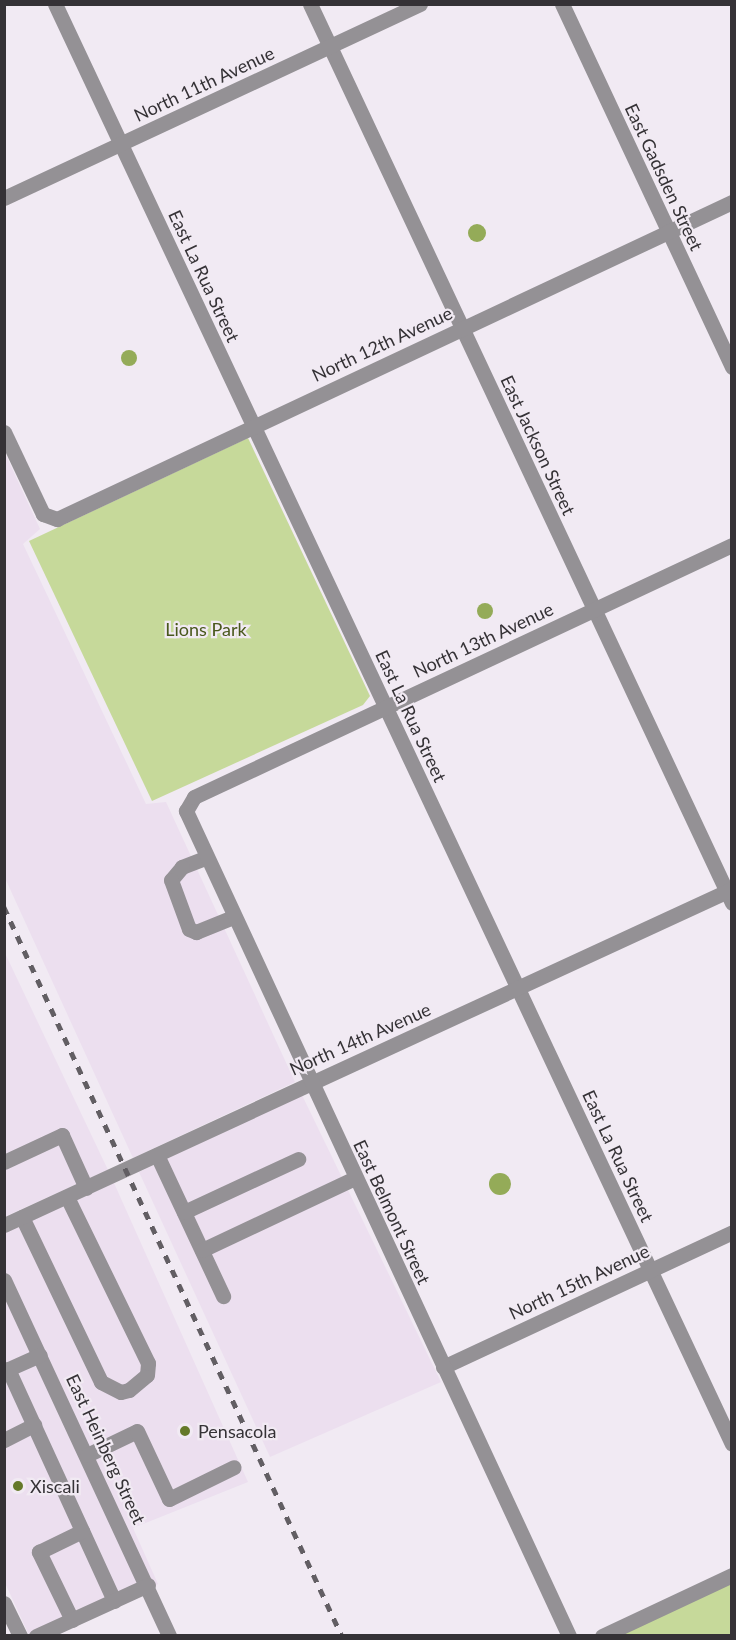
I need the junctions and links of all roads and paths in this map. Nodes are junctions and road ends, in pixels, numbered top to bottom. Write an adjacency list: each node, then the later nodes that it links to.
1 (55, 4): 6 (street, East La Rua Street)
2 (310, 4): 5 (street, East Jackson Street)
3 (420, 4): 5 (street, North 11th Avenue)
4 (562, 4): 9 (street, East Gadsden Street)
5 (330, 47): 6 (street, North 11th Avenue); 10 (street, East Jackson Street)
6 (121, 144): 7 (street, North 11th Avenue); 12 (street, East La Rua Street)
7 (4, 198)
8 (732, 202): 9 (street, North 12th Avenue)
9 (668, 231): 10 (street, North 12th Avenue); 11 (street, East Gadsden Street)
10 (462, 328): 12 (street, North 12th Avenue); 15 (street, East Jackson Street)
11 (732, 367)
12 (253, 426): 13 (street, North 12th Avenue); 16 (street, East La Rua Street)
13 (4, 432)
14 (732, 545): 15 (street, North 13th Avenue)
15 (594, 610): 16 (street, North 13th Avenue); 19 (street, East Jackson Street)
16 (385, 707): 17 (street, North 13th Avenue); 21 (street, East La Rua Street)
17 (188, 804): 18 (street, East Belmont Street)
18 (205, 858): 20 (street, East Belmont Street); 20 (street)
19 (730, 894): 21 (street, North 14th Avenue)
20 (233, 917): 22 (street, East Belmont Street)
21 (518, 989): 22 (street, North 14th Avenue); 34 (street, East La Rua Street)
22 (310, 1082): 23 (street, North 14th Avenue); 26 (street, East Belmont Street)
23 (157, 1155): 27 (street, North 14th Avenue); 29 (street)
24 (298, 1160): 29 (street)
25 (4, 1162): 27 (street)
26 (355, 1178): 33 (street); 39 (street, East Belmont Street)
27 (86, 1188): 28 (street, North 14th Avenue)
28 (67, 1197): 30 (street, North 14th Avenue); 30 (street)
29 (184, 1212): 33 (street)
30 (22, 1217): 31 (street, North 14th Avenue)
31 (4, 1225)
32 (732, 1232): 34 (street, North 15th Avenue)
33 (202, 1250): 36 (street)
34 (650, 1270): 39 (street, North 15th Avenue); 43 (street, East La Rua Street)
35 (4, 1280): 37 (street, East Heinberg Street)
36 (223, 1296)
37 (11, 1312): 38 (street, East Heinberg Street)
38 (40, 1354): 40 (street); 44 (street, East Heinberg Street)
39 (443, 1367): 55 (street, East Belmont Street)
40 (6, 1370): 41 (street)
41 (34, 1425): 42 (street); 46 (street)
42 (4, 1440)
43 (732, 1444)
44 (87, 1455): 45 (street); 48 (street, East Heinberg Street)
45 (234, 1467)
46 (82, 1531): 49 (street); 51 (street)
47 (732, 1575): 56 (street)
48 (148, 1585): 49 (street); 54 (street, East Heinberg Street)
49 (114, 1600): 51 (street)
50 (4, 1603): 52 (street)
51 (72, 1620): 53 (street)
52 (20, 1635)
53 (36, 1635)
54 (169, 1635)
55 (569, 1635)
56 (602, 1635)

